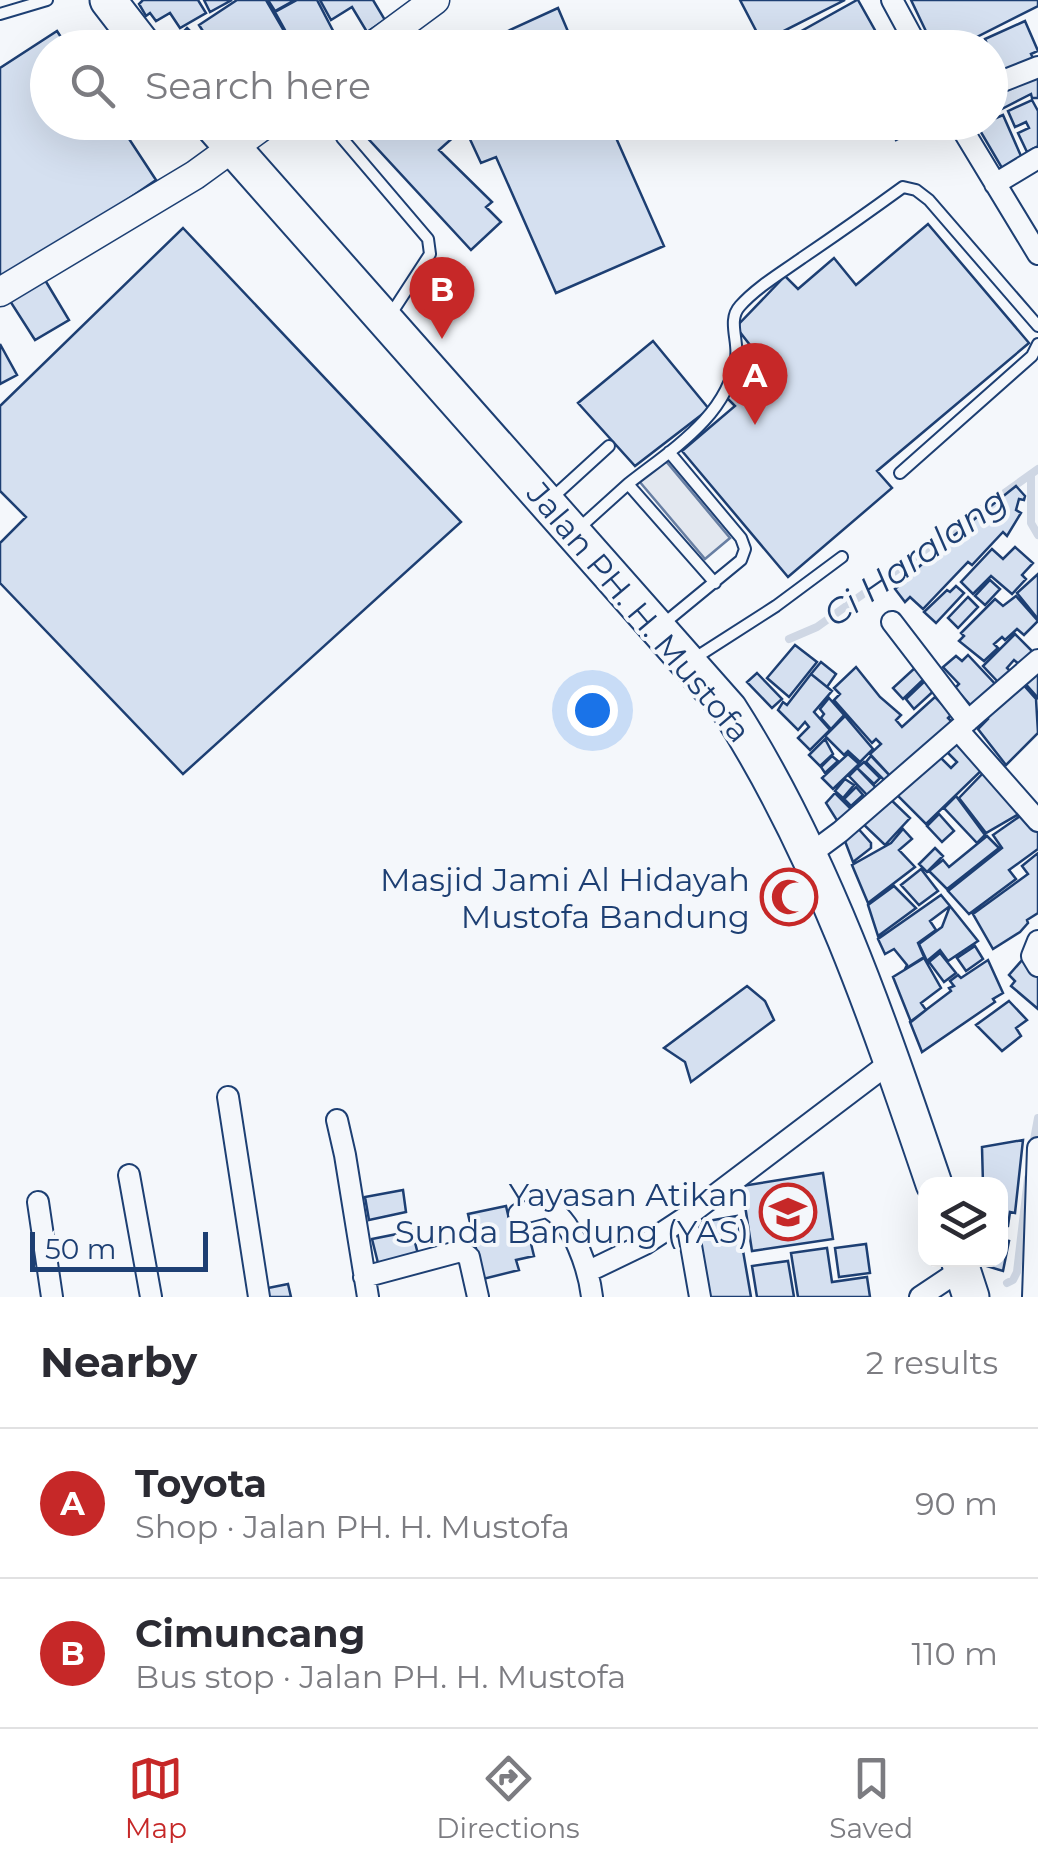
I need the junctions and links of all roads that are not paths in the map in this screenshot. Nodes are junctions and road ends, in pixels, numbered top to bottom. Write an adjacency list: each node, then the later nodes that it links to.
1 (47, 0): 5 (lane)
2 (108, 0): 6 (highway)
3 (435, 0): 7 (street)
4 (892, 0): 8 (street)
5 (0, 14)
6 (131, 30)
7 (394, 30)
8 (908, 30)
9 (1038, 67): 10 (street)
10 (1008, 79)
11 (218, 140): 18 (street)
12 (225, 140): 19 (highway, Jalan PH. H. Mustofa)
13 (344, 140): 19 (lane)
14 (969, 140): 16 (street)
15 (1038, 158): 16 (street)
16 (995, 184): 17 (street)
17 (1038, 254)
18 (0, 292)
19 (386, 320): 26 (highway, Jalan PH. H. Mustofa)
20 (1038, 326): 23 (lane)
21 (1038, 344): 24 (lane)
22 (609, 446): 26 (lane)
23 (669, 452): 25 (lane); 29 (lane)
24 (900, 473)
25 (628, 484): 27 (lane); 29 (lane)
26 (547, 502): 27 (highway, Jalan PH. H. Mustofa)
27 (574, 532): 31 (highway, Jalan PH. H. Mustofa)
28 (842, 557): 33 (lane)
29 (714, 583): 31 (lane)
30 (892, 622): 34 (street)
31 (660, 627): 33 (highway, Jalan PH. H. Mustofa)
32 (1038, 660): 34 (street)
33 (690, 661): 36 (highway, Jalan PH. H. Mustofa)
34 (963, 726): 35 (street); 36 (street)
35 (1038, 820)
36 (809, 855): 39 (highway, Jalan PH. H. Mustofa)
37 (1038, 941): 38 (street)
38 (1038, 966)
39 (892, 1061): 44 (highway, Jalan PH. H. Mustofa); 47 (street)
40 (228, 1097): 53 (street)
41 (336, 1120): 50 (street)
42 (1038, 1148): 58 (street)
43 (128, 1175): 52 (street)
44 (932, 1177)
45 (38, 1202): 51 (street)
46 (519, 1214): 48 (street)
47 (686, 1217): 48 (street); 56 (street)
48 (589, 1271): 55 (street)
49 (964, 1275): 57 (street)
50 (366, 1287): 54 (street)
51 (52, 1297)
52 (152, 1297)
53 (259, 1297)
54 (478, 1297)
55 (592, 1297)
56 (700, 1297)
57 (920, 1297)
58 (1033, 1297)

